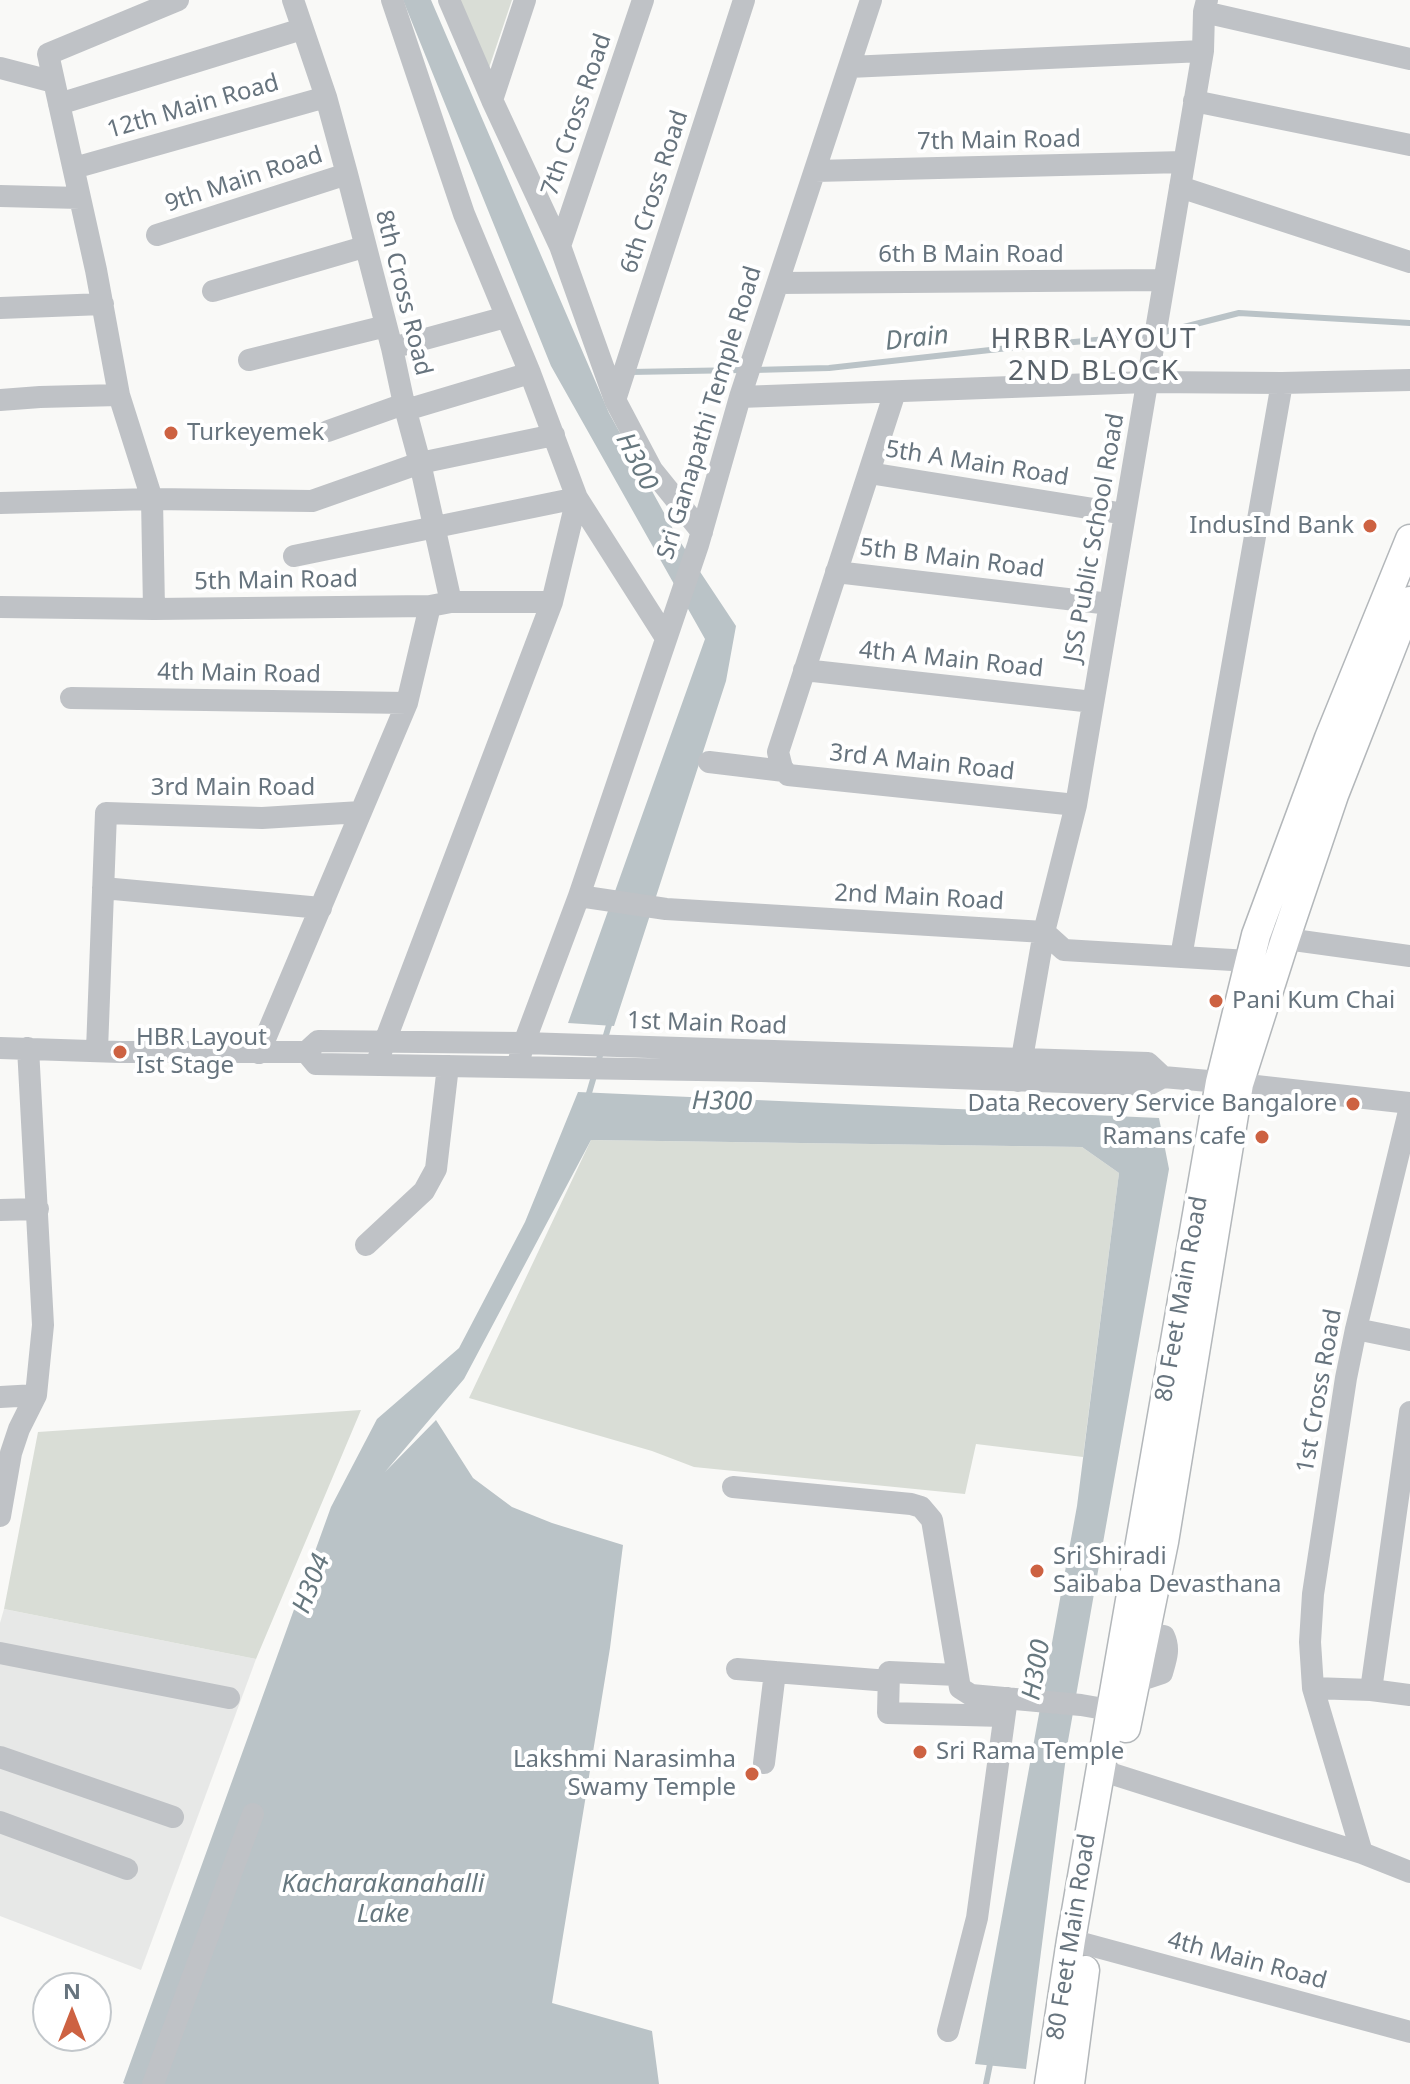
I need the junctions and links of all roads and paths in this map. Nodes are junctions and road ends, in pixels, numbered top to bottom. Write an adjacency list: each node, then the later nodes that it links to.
1 (178, 0): 15 (street)
2 (293, 0): 10 (street, 8th Cross Road)
3 (392, 0): 36 (street)
4 (449, 0): 17 (street)
5 (525, 0): 17 (street)
6 (643, 0): 28 (street, 7th Cross Road)
7 (744, 0): 48 (street, 6th Cross Road)
8 (871, 0): 13 (street, Sri Ganapathi Temple Road)
9 (1206, 6): 11 (street, JSS Public School Road); 12 (street)
10 (302, 29): 15 (street); 16 (street, 8th Cross Road)
11 (1203, 51): 13 (street); 18 (street, JSS Public School Road)
12 (1410, 59)
13 (849, 67): 22 (street, Sri Ganapathi Temple Road)
14 (0, 68): 15 (street)
15 (56, 93): 21 (street)
16 (326, 97): 21 (street, 12th Main Road); 23 (street, 8th Cross Road)
17 (492, 100): 28 (street)
18 (1194, 101): 19 (street); 20 (street, JSS Public School Road)
19 (1410, 145)
20 (1184, 162): 22 (street, 7th Main Road); 24 (street, JSS Public School Road)
21 (74, 168): 26 (street)
22 (815, 171): 32 (street, Sri Ganapathi Temple Road)
23 (347, 174): 27 (street, 9th Main Road); 29 (street, 8th Cross Road)
24 (1180, 187): 30 (street); 31 (street, JSS Public School Road)
25 (0, 196): 26 (street)
26 (80, 198): 34 (street)
27 (157, 235)
28 (560, 246): 48 (street)
29 (364, 247): 33 (street); 37 (street, 8th Cross Road)
30 (1410, 262)
31 (1164, 280): 32 (street, 6th B Main Road); 42 (street, JSS Public School Road)
32 (778, 283): 46 (street, Sri Ganapathi Temple Road)
33 (213, 291)
34 (103, 304): 35 (street); 45 (street)
35 (0, 308)
36 (506, 317): 38 (street); 40 (street)
37 (386, 326): 38 (street, 8th Cross Road); 39 (street)
38 (392, 348): 49 (street, 8th Cross Road)
39 (249, 360)
40 (530, 373): 49 (street); 51 (street)
41 (1410, 380): 43 (street)
42 (1147, 382): 43 (street); 44 (street); 57 (street, JSS Public School Road)
43 (1282, 383): 85 (street)
44 (895, 392): 46 (street); 53 (street)
45 (119, 395): 47 (street); 55 (street)
46 (740, 397): 59 (street, Sri Ganapathi Temple Road)
47 (0, 400)
48 (615, 400): 59 (street)
49 (405, 407): 50 (street); 52 (street, 8th Cross Road)
50 (328, 431)
51 (554, 435): 52 (street); 54 (street)
52 (420, 463): 55 (street); 58 (street, 8th Cross Road)
53 (869, 473): 57 (street, 5th A Main Road); 62 (street)
54 (577, 498): 58 (street); 64 (street); 69 (street)
55 (152, 499): 56 (street); 68 (street)
56 (0, 503)
57 (1125, 514): 66 (street, JSS Public School Road)
58 (434, 529): 61 (street); 65 (street, 8th Cross Road)
59 (700, 539): 69 (street, Sri Ganapathi Temple Road)
60 (1410, 539): 83 (main road, 80 Feet Main Road)
61 (294, 556)
62 (836, 572): 66 (street, 5th B Main Road); 70 (street)
63 (1410, 601): 82 (main road, 80 Feet Main Road)
64 (552, 602): 65 (street, 5th Main Road); 86 (street)
65 (440, 604): 68 (street, 5th Main Road); 73 (street, 8th Cross Road)
66 (1110, 604): 72 (street, JSS Public School Road)
67 (0, 607): 68 (street, 5th Main Road)
68 (154, 609)
69 (666, 638): 79 (street, Sri Ganapathi Temple Road)
70 (804, 670): 72 (street, 4th A Main Road); 75 (street)
71 (71, 698): 73 (street, 4th Main Road)
72 (1093, 702): 76 (street, JSS Public School Road)
73 (407, 703): 77 (street, 8th Cross Road)
74 (709, 762): 75 (street, 3rd A Main Road)
75 (781, 762): 76 (street, 3rd A Main Road)
76 (1076, 805): 81 (street, JSS Public School Road)
77 (361, 812): 78 (street, 3rd Main Road); 80 (street, 8th Cross Road)
78 (103, 888): 80 (street); 90 (street)
79 (579, 896): 81 (street, 2nd Main Road); 87 (street, Sri Ganapathi Temple Road)
80 (321, 908): 92 (street, 8th Cross Road)
81 (1044, 932): 85 (street, 2nd Main Road); 93 (street, JSS Public School Road)
82 (1285, 940): 83 (street, 2nd Main Road); 84 (street, 2nd Main Road); 99 (main road, 80 Feet Main Road)
83 (1252, 948): 85 (street, 2nd Main Road); 99 (main road, 80 Feet Main Road)
84 (1410, 956)
85 (1181, 957)
86 (384, 1042): 87 (street, 1st Main Road); 91 (street, 1st Main Road); 94 (street)
87 (524, 1043): 93 (street, 1st Main Road); 96 (street, Sri Ganapathi Temple Road)
88 (0, 1048): 89 (street, 1st Main Road)
89 (28, 1048): 90 (street, 1st Main Road); 101 (street)
90 (97, 1050): 92 (street, 1st Main Road)
91 (306, 1052): 92 (street, 1st Main Road); 94 (street)
92 (259, 1053)
93 (1021, 1058): 97 (street, 1st Main Road); 98 (street, JSS Public School Road)
94 (376, 1065): 95 (street)
95 (448, 1066): 96 (street); 103 (street)
96 (517, 1067): 98 (street)
97 (1163, 1077): 98 (street); 99 (street, 1st Main Road)
98 (1018, 1081)
99 (1229, 1083): 100 (street, 1st Main Road); 122 (main road, 80 Feet Main Road); 122 (main road, 80 Feet Main Road)
100 (1410, 1105): 104 (street, 1st Cross Road)
101 (38, 1209): 102 (street); 106 (street)
102 (0, 1210)
103 (366, 1245)
104 (1356, 1329): 105 (street); 117 (street, 1st Cross Road)
105 (1410, 1340)
106 (36, 1395): 107 (street); 109 (street)
107 (0, 1397)
108 (1410, 1412): 118 (street)
109 (3, 1478): 111 (street)
110 (733, 1487): 115 (street)
111 (0, 1516)
112 (0, 1653): 120 (street)
113 (737, 1669): 114 (street)
114 (775, 1672): 116 (street); 124 (street)
115 (957, 1675): 116 (street); 121 (street)
116 (889, 1681): 121 (street)
117 (1313, 1688): 118 (street); 129 (street, 1st Cross Road)
118 (1371, 1690): 119 (street)
119 (1410, 1695)
120 (229, 1698)
121 (1012, 1705): 122 (street); 133 (street)
122 (1120, 1712): 125 (main road, 80 Feet Main Road)
123 (0, 1757): 127 (street)
124 (764, 1763)
125 (1108, 1773): 129 (street); 132 (main road, 80 Feet Main Road)
126 (253, 1814): 135 (street)
127 (173, 1817)
128 (0, 1822): 130 (street)
129 (1362, 1853): 131 (street)
130 (127, 1869)
131 (1410, 1872)
132 (1079, 1942): 134 (street, 4th Main Road); 136 (main road, 80 Feet Main Road); 137 (main road, 80 Feet Main Road)
133 (948, 2031)
134 (1410, 2032)
135 (153, 2084)
136 (1049, 2084)
137 (1070, 2084)

